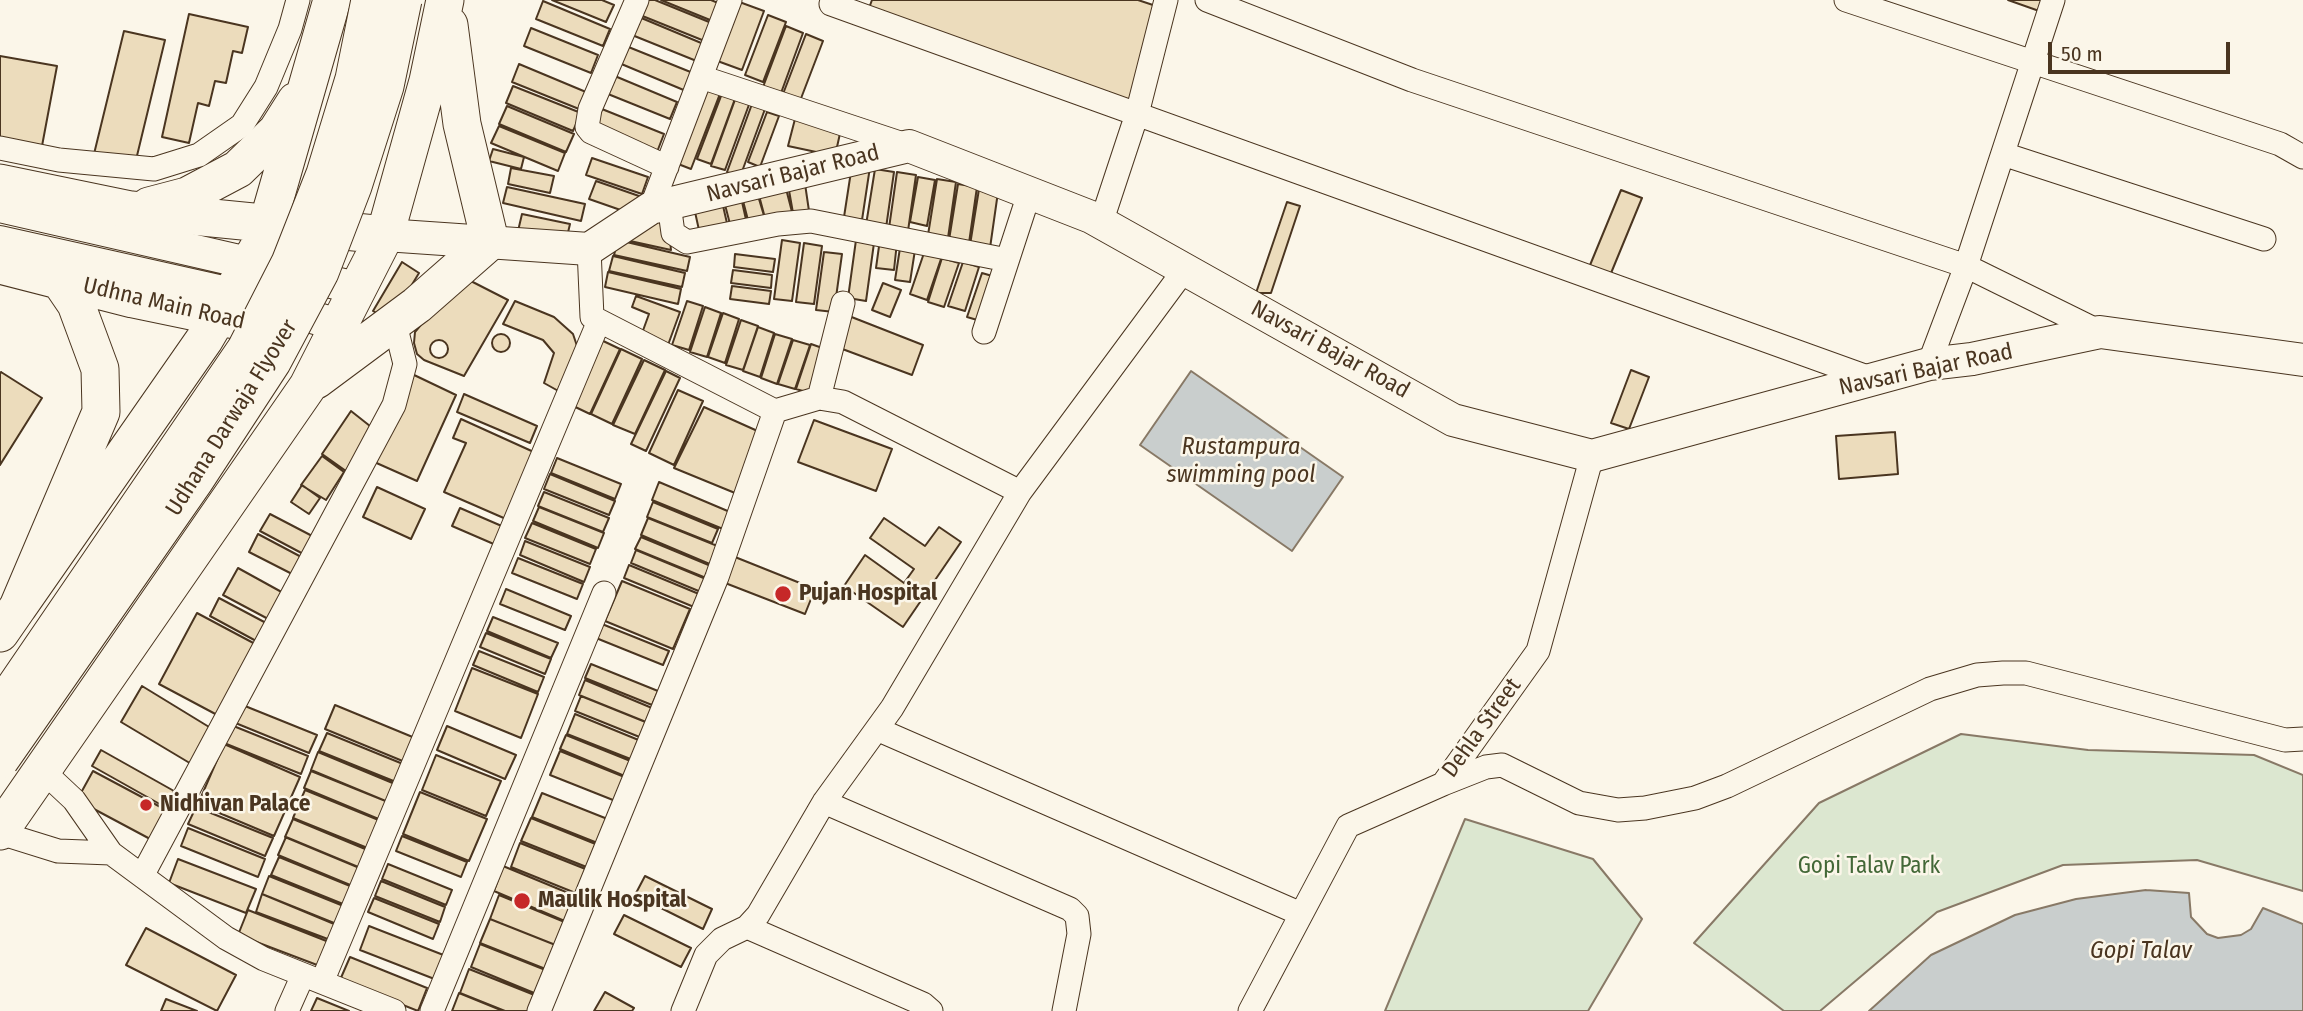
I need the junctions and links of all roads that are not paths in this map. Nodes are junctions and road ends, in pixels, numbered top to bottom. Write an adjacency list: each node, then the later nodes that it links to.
1 (298, 0): 18 (street)
2 (332, 0): 14 (highway)
3 (370, 0): 59 (highway, Udhana Darwaja Flyover, bridge)
4 (403, 0): 62 (highway, Udhana Darwaja Flyover, bridge)
5 (445, 0): 29 (highway); 31 (highway)
6 (636, 0): 21 (street)
7 (730, 0): 15 (street)
8 (1166, 0): 16 (street)
9 (1207, 0): 36 (street)
10 (1846, 0): 13 (street)
11 (2053, 0): 13 (street)
12 (831, 4): 16 (street)
13 (2032, 63): 19 (street); 20 (street)
14 (314, 71): 26 (highway); 28 (highway)
15 (701, 77): 17 (street); 21 (street)
16 (1137, 114): 27 (street); 49 (street)
17 (909, 146): 23 (main road, Navsari Bajar Road); 25 (main road, Navsari Bajar Road)
18 (0, 148)
19 (2003, 154): 30 (street); 36 (street)
20 (2303, 156)
21 (667, 167): 25 (street)
22 (0, 183): 26 (highway)
23 (1029, 194): 27 (main road, Navsari Bajar Road); 33 (street)
24 (0, 206): 35 (main road)
25 (660, 206): 32 (main road, Navsari Bajar Road); 33 (street)
26 (131, 210): 28 (highway)
27 (1101, 223): 37 (main road, Navsari Bajar Road)
28 (268, 224): 29 (highway); 35 (highway)
29 (385, 235): 31 (main road); 39 (highway)
30 (2264, 239)
31 (490, 241): 32 (main road); 42 (highway)
32 (589, 249): 43 (street)
33 (1007, 260): 44 (street)
34 (3, 262): 38 (highway, Udhna Main Road); 41 (main road)
35 (251, 262): 39 (main road); 41 (highway)
36 (1966, 266): 45 (street); 48 (street)
37 (1185, 269): 54 (main road, Navsari Bajar Road); 56 (street)
38 (59, 279): 41 (highway, Udhna Main Road); 58 (highway)
39 (357, 288): 46 (highway)
40 (843, 303): 51 (street)
41 (225, 305): 46 (highway, Udhna Main Road); 52 (highway)
42 (394, 320): 50 (highway); 68 (street)
43 (599, 321): 53 (street); 71 (street)
44 (984, 332)
45 (2100, 332): 47 (main road, Navsari Bajar Road); 48 (main road, Navsari Bajar Road)
46 (333, 336): 50 (highway)
47 (2303, 360)
48 (1929, 364): 49 (main road, Navsari Bajar Road)
49 (1873, 379): 54 (main road, Navsari Bajar Road)
50 (308, 386): 55 (highway)
51 (819, 398): 53 (street); 56 (street)
52 (160, 403): 55 (highway); 58 (highway)
53 (775, 411): 75 (street)
54 (1592, 456): 64 (street, Dehla Street)
55 (254, 464): 63 (highway)
56 (1020, 492): 60 (street)
57 (604, 593): 74 (street)
58 (9, 620)
59 (0, 709)
60 (879, 730): 65 (street); 69 (street)
61 (2297, 743): 64 (street)
62 (0, 760)
63 (42, 770): 66 (highway); 67 (street)
64 (1443, 784): 69 (street, Dehla Street)
65 (824, 802): 70 (street); 78 (street)
66 (0, 832): 67 (street)
67 (111, 853): 68 (street)
68 (142, 876): 71 (street)
69 (1301, 914): 79 (street, Dehla Street)
70 (747, 927): 76 (street); 77 (street)
71 (313, 979): 72 (street); 73 (street)
72 (287, 1011)
73 (394, 1011)
74 (432, 1011)
75 (539, 1011)
76 (683, 1011)
77 (931, 1011)
78 (1064, 1011)
79 (1250, 1011)

